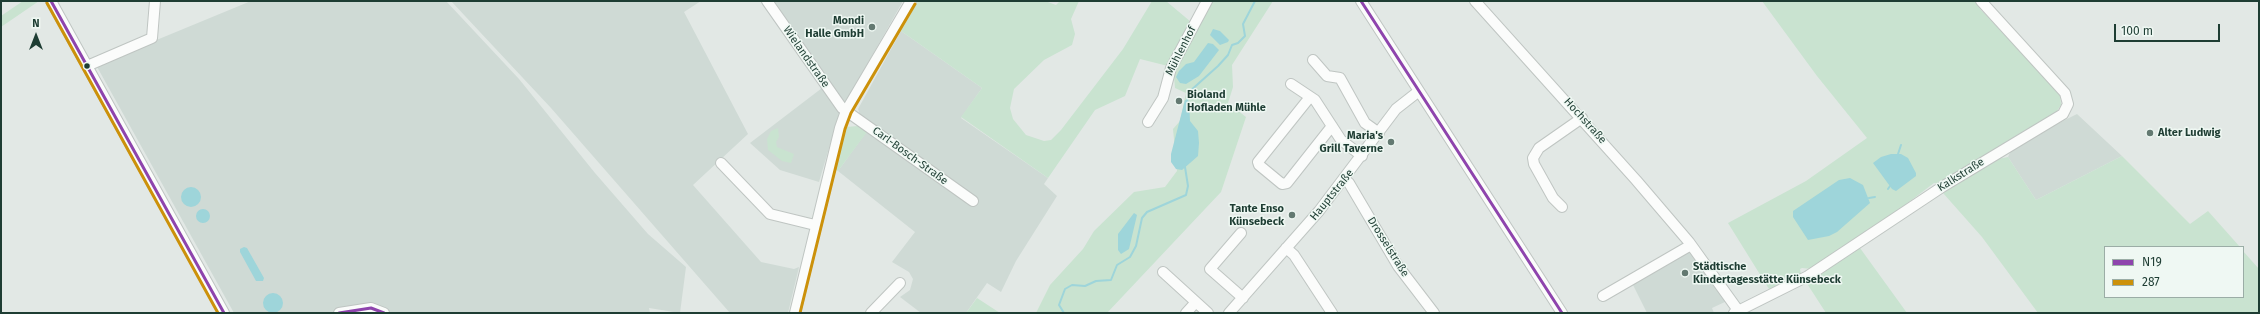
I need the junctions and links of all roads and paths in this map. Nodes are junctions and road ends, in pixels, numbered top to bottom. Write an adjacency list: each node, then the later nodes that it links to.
1 (51, 1): 10 (street)
2 (155, 1): 10 (street)
3 (767, 1): 14 (street, Wielandstraße)
4 (911, 1): 14 (street)
5 (1207, 1): 16 (street, Mühlenhof)
6 (1361, 1): 12 (street)
7 (1475, 1): 15 (street, Hochstraße)
8 (1981, 1): 33 (street, Kalkstraße)
9 (1313, 60): 18 (street)
10 (87, 66): 34 (street)
11 (1291, 84): 13 (street)
12 (1419, 91): 18 (street, Hauptstraße); 44 (street)
13 (1310, 97): 17 (street); 17 (street)
14 (846, 111): 22 (street, Carl-Bosch-Straße); 24 (street)
15 (1582, 118): 23 (street); 26 (street, Hochstraße)
16 (1148, 122)
17 (1332, 126): 19 (street)
18 (1379, 133): 19 (street, Hauptstraße)
19 (1362, 156): 21 (street, Hauptstraße)
20 (721, 163): 24 (street)
21 (1345, 180): 27 (street, Hauptstraße); 43 (street, Drosselstraße)
22 (973, 202)
23 (1562, 207)
24 (815, 225): 37 (street)
25 (1241, 233): 31 (street)
26 (1691, 245): 30 (street); 33 (street, Hochstraße)
27 (1286, 248): 31 (street, Hauptstraße); 42 (street)
28 (1163, 272): 32 (street)
29 (900, 283): 38 (street)
30 (1603, 296)
31 (1243, 298): 41 (street, Hauptstraße)
32 (1196, 302): 39 (street); 40 (street)
33 (1737, 312)
34 (224, 313)
35 (339, 313): 36 (street)
36 (384, 313)
37 (795, 313)
38 (871, 313)
39 (1186, 313)
40 (1208, 313)
41 (1229, 313)
42 (1332, 313)
43 (1434, 313)
44 (1562, 313)

